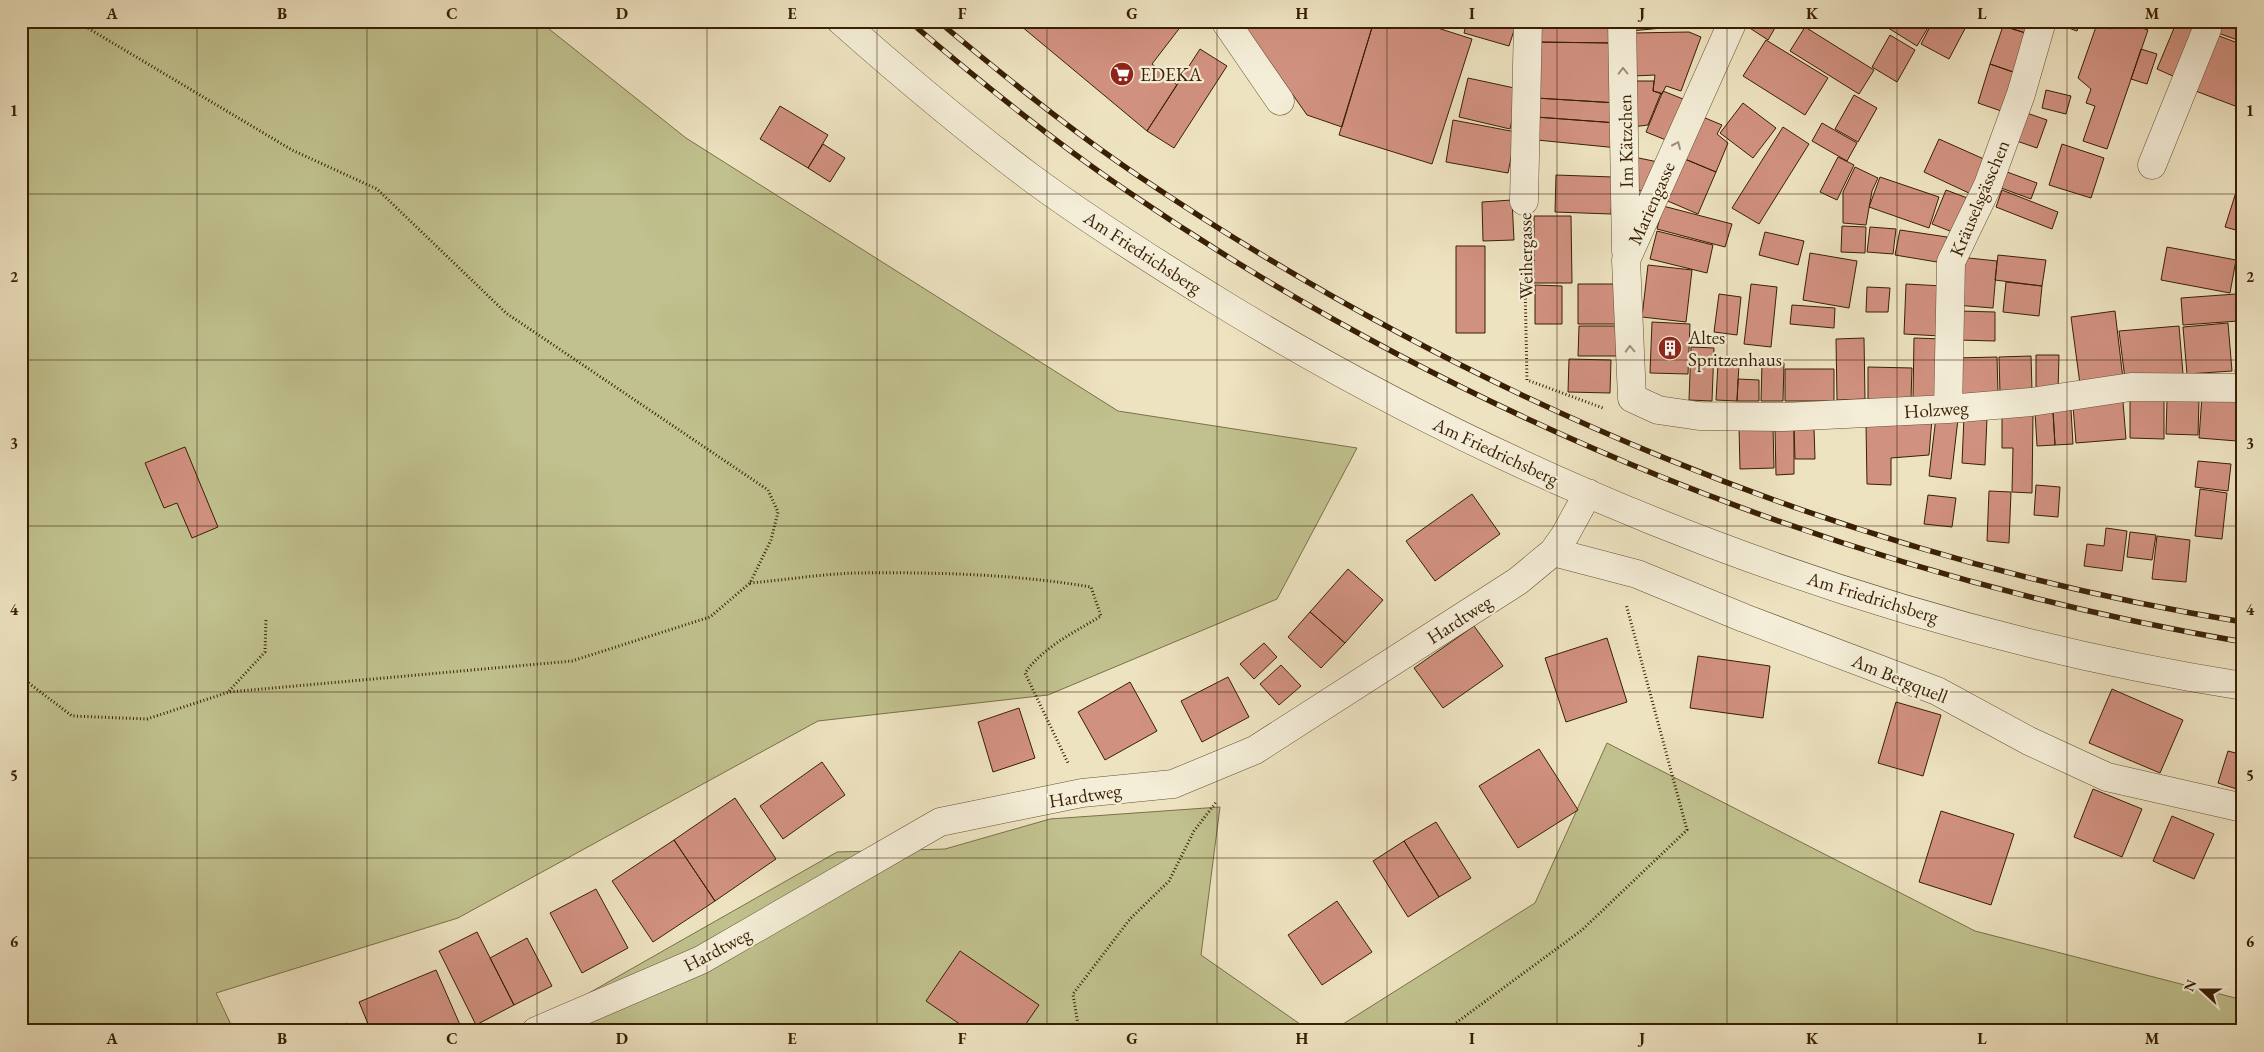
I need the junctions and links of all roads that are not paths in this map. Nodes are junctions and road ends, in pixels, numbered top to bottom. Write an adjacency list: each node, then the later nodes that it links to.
1 (841, 21): 15 (street, Am Friedrichsberg)
2 (1225, 21): 8 (street)
3 (1528, 21): 10 (street, Weihergasse)
4 (1622, 21): 11 (street, Im Kätzchen, one-way to 4)
5 (1733, 21): 11 (street, Mariengasse, one-way to 5)
6 (2042, 21): 14 (street, Kräuselsgässchen)
7 (2207, 29): 9 (street)
8 (1280, 101)
9 (2152, 165)
10 (1524, 201)
11 (1626, 260): 13 (street, Mariengasse, one-way to 11)
12 (2243, 388): 14 (street, Holzweg)
13 (1632, 398): 14 (street, Holzweg)
14 (1948, 409)
15 (1588, 493): 16 (street, Hardtweg); 17 (street, Am Friedrichsberg)
16 (1553, 552): 18 (street, Am Bergquell); 19 (street, Hardtweg)
17 (2243, 686)
18 (2243, 808)
19 (536, 1031)

